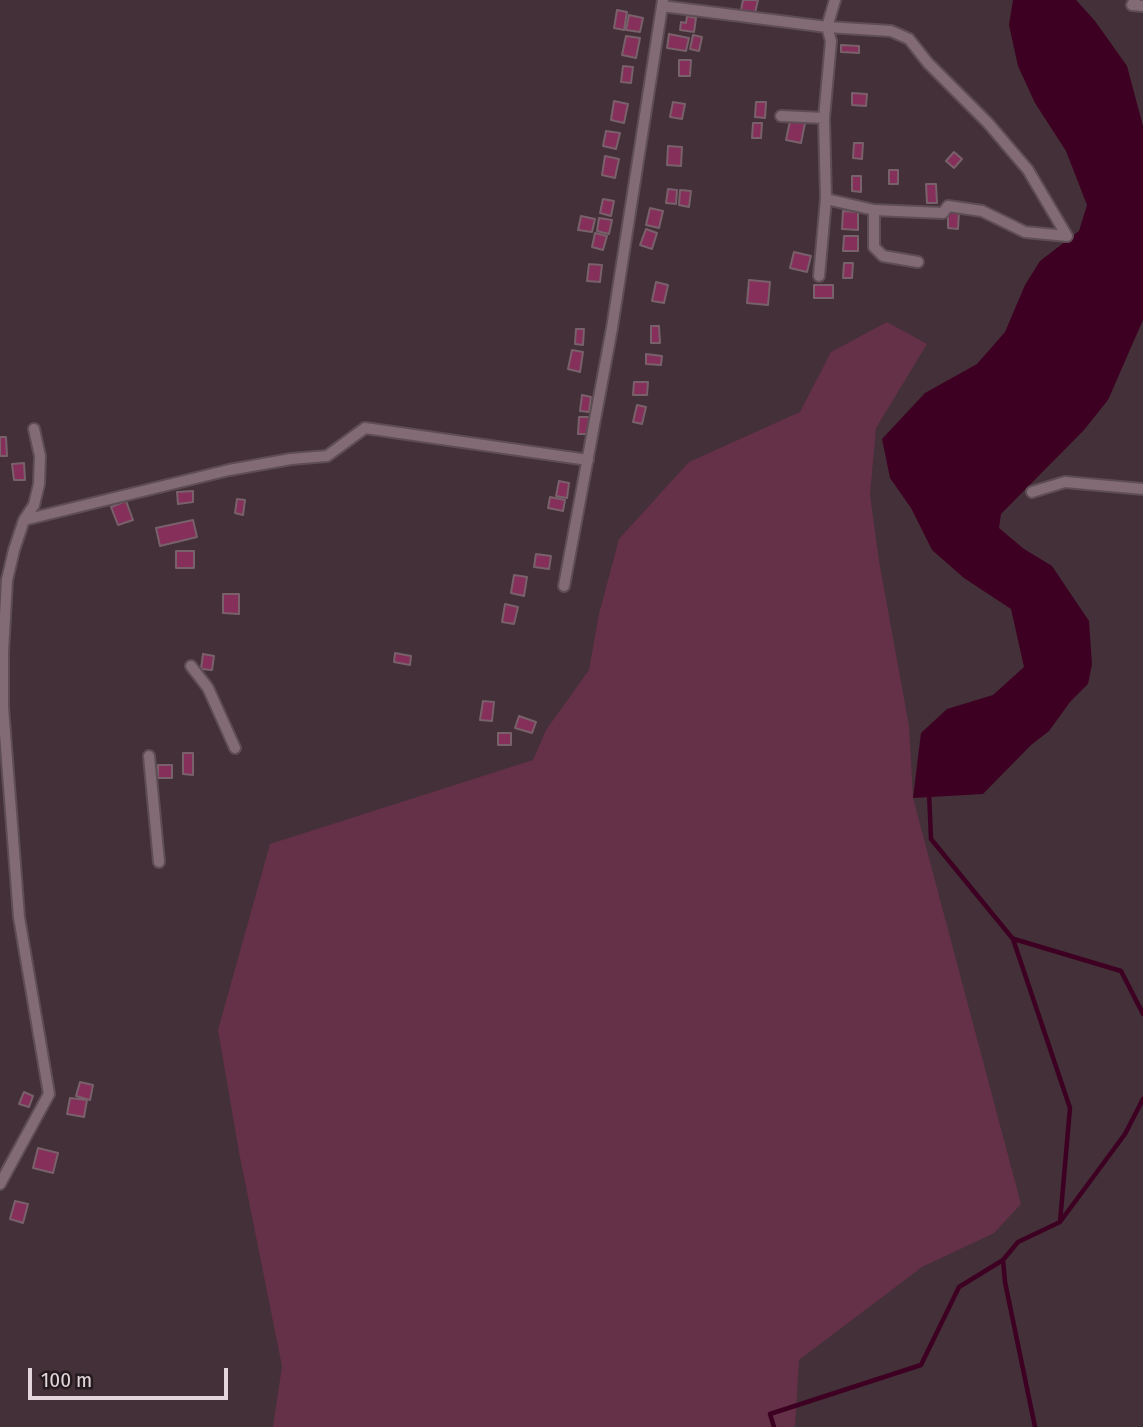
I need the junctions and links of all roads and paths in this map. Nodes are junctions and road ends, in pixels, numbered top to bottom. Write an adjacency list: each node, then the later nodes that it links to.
1 (835, 0): 5 (street)
2 (1135, 0): 4 (street)
3 (662, 3): 5 (street); 13 (street)
4 (1143, 6)
5 (827, 27): 7 (street); 9 (street)
6 (781, 117): 7 (street)
7 (824, 118): 8 (street)
8 (826, 199): 9 (street); 11 (street)
9 (874, 210): 10 (street)
10 (918, 262)
11 (819, 276)
12 (34, 429): 16 (street)
13 (588, 460): 16 (street); 17 (street)
14 (1143, 489): 15 (street)
15 (1032, 492)
16 (24, 520): 18 (street)
17 (564, 586)
18 (1, 652): 23 (street)
19 (191, 666): 20 (street)
20 (235, 748)
21 (149, 756): 22 (street)
22 (159, 862)
23 (0, 1184)

